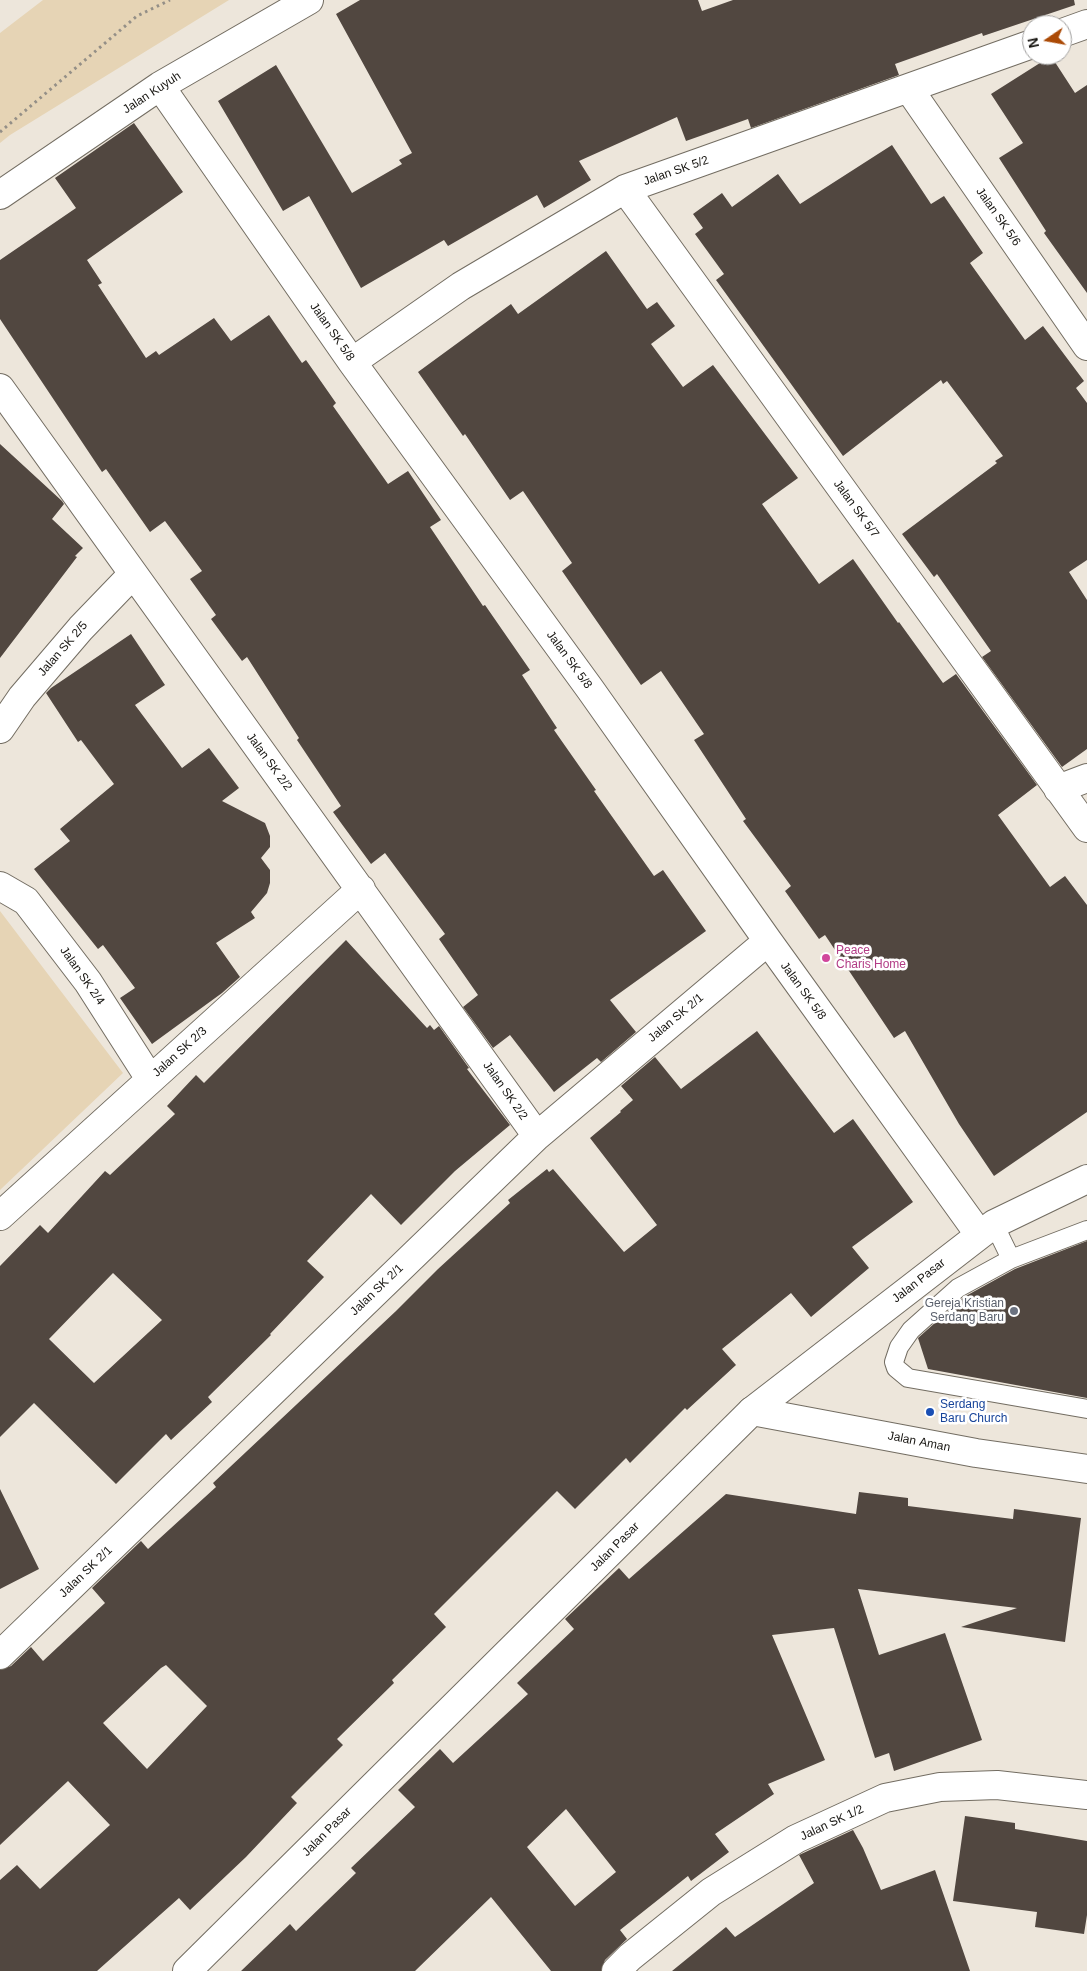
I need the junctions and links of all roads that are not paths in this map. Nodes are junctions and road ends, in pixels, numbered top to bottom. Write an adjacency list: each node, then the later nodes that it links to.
1 (309, 0): 5 (street, Jalan Kuyuh)
2 (1087, 24): 3 (street)
3 (1072, 29)
4 (1022, 48): 6 (street, Jalan SK 5/2)
5 (160, 86): 8 (street, Jalan Kuyuh); 10 (street, Jalan SK 5/8)
6 (909, 89): 7 (street, Jalan SK 5/2); 9 (street, Jalan SK 5/6)
7 (625, 189): 10 (street, Jalan SK 5/2); 15 (street, Jalan SK 5/7)
8 (0, 195)
9 (1087, 346)
10 (352, 362): 19 (street, Jalan SK 5/8)
11 (0, 388): 12 (street, Jalan SK 2/2)
12 (132, 574): 13 (street, Jalan SK 2/5); 18 (street, Jalan SK 2/2)
13 (0, 729)
14 (1087, 778): 15 (street)
15 (1058, 789): 16 (street, Jalan SK 5/7)
16 (1087, 828)
17 (0, 886): 20 (street, Jalan SK 2/4)
18 (360, 889): 20 (street, Jalan SK 2/3); 21 (street, Jalan SK 2/2)
19 (768, 941): 21 (street, Jalan SK 2/1); 24 (street, Jalan SK 5/8)
20 (150, 1079): 23 (street, Jalan SK 2/3)
21 (537, 1136): 30 (street, Jalan SK 2/1)
22 (1087, 1179): 24 (street, Jalan Pasar)
23 (0, 1216)
24 (986, 1229): 26 (lane); 28 (street, Jalan Pasar)
25 (1087, 1230): 26 (lane)
26 (1011, 1259): 27 (lane)
27 (1087, 1410)
28 (752, 1411): 29 (street, Jalan Aman); 32 (street, Jalan Pasar)
29 (1087, 1469)
30 (0, 1655)
31 (1087, 1795): 33 (street, Jalan SK 1/2)
32 (187, 1971)
33 (616, 1971)

